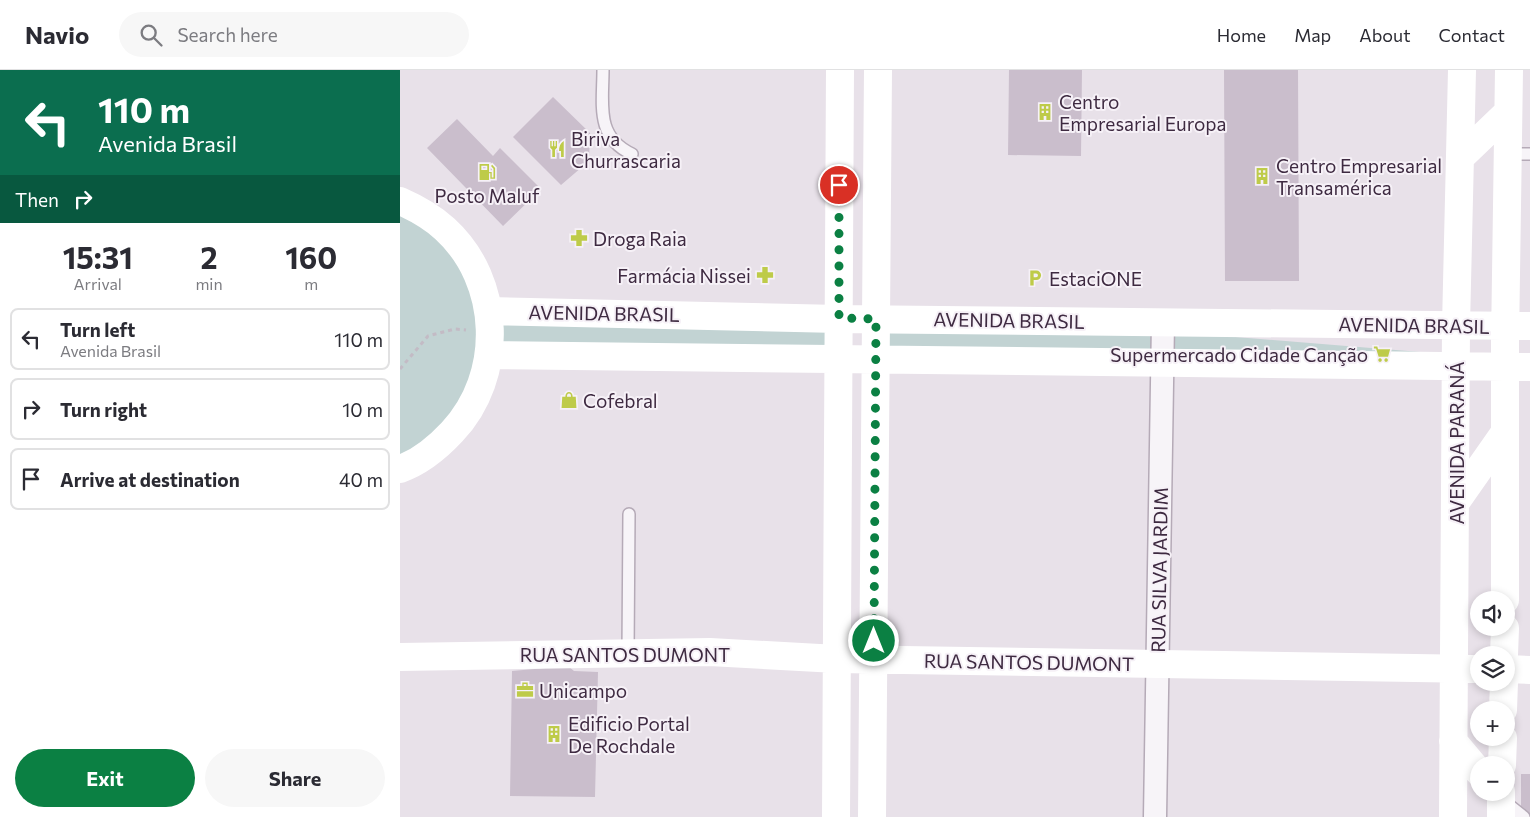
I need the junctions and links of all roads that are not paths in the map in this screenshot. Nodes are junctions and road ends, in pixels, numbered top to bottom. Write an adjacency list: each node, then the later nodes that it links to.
1 (603, 70): 7 (lane)
2 (840, 70): 12 (main road)
3 (878, 70): 13 (main road)
4 (1462, 70): 9 (main road, AVENIDA PARANÁ)
5 (1509, 70): 6 (main road)
6 (1508, 112): 8 (main road); 9 (main road)
7 (632, 154)
8 (1519, 154): 16 (main road)
9 (1460, 158): 15 (main road, AVENIDA PARANÁ)
10 (400, 200): 11 (main road)
11 (489, 311): 12 (main road, AVENIDA BRASIL); 17 (main road)
12 (839, 318): 13 (main road, AVENIDA BRASIL); 18 (main road)
13 (876, 319): 14 (main road, AVENIDA BRASIL); 19 (main road)
14 (1163, 322): 15 (main road, AVENIDA BRASIL); 20 (street, RUA SILVA JARDIM)
15 (1456, 326): 16 (main road, AVENIDA BRASIL); 21 (main road, AVENIDA PARANÁ)
16 (1518, 326): 22 (main road)
17 (489, 355): 18 (main road); 24 (main road)
18 (838, 359): 19 (main road); 30 (main road)
19 (876, 360): 20 (main road); 31 (main road)
20 (1162, 363): 21 (main road); 32 (street, RUA SILVA JARDIM)
21 (1457, 366): 22 (main road); 25 (main road, AVENIDA PARANÁ)
22 (1518, 367): 23 (main road)
23 (1505, 432): 25 (main road); 27 (main road)
24 (400, 469)
25 (1456, 502): 33 (main road, AVENIDA PARANÁ)
26 (629, 514): 28 (lane)
27 (1505, 591)
28 (628, 652): 29 (main road, RUA SANTOS DUMONT); 30 (main road, RUA SANTOS DUMONT)
29 (400, 657)
30 (837, 659): 31 (main road, RUA SANTOS DUMONT); 39 (main road)
31 (874, 660): 32 (main road, RUA SANTOS DUMONT); 40 (main road)
32 (1157, 663): 33 (main road, RUA SANTOS DUMONT); 41 (street, RUA SILVA JARDIM)
33 (1467, 669): 36 (main road, AVENIDA PARANÁ)
34 (1515, 669): 35 (main road)
35 (1530, 670)
36 (1453, 741): 37 (main road); 42 (main road, AVENIDA PARANÁ)
37 (1470, 761)
38 (1501, 801): 43 (lane)
39 (836, 817)
40 (872, 817)
41 (1155, 817)
42 (1453, 817)
43 (1524, 817)

